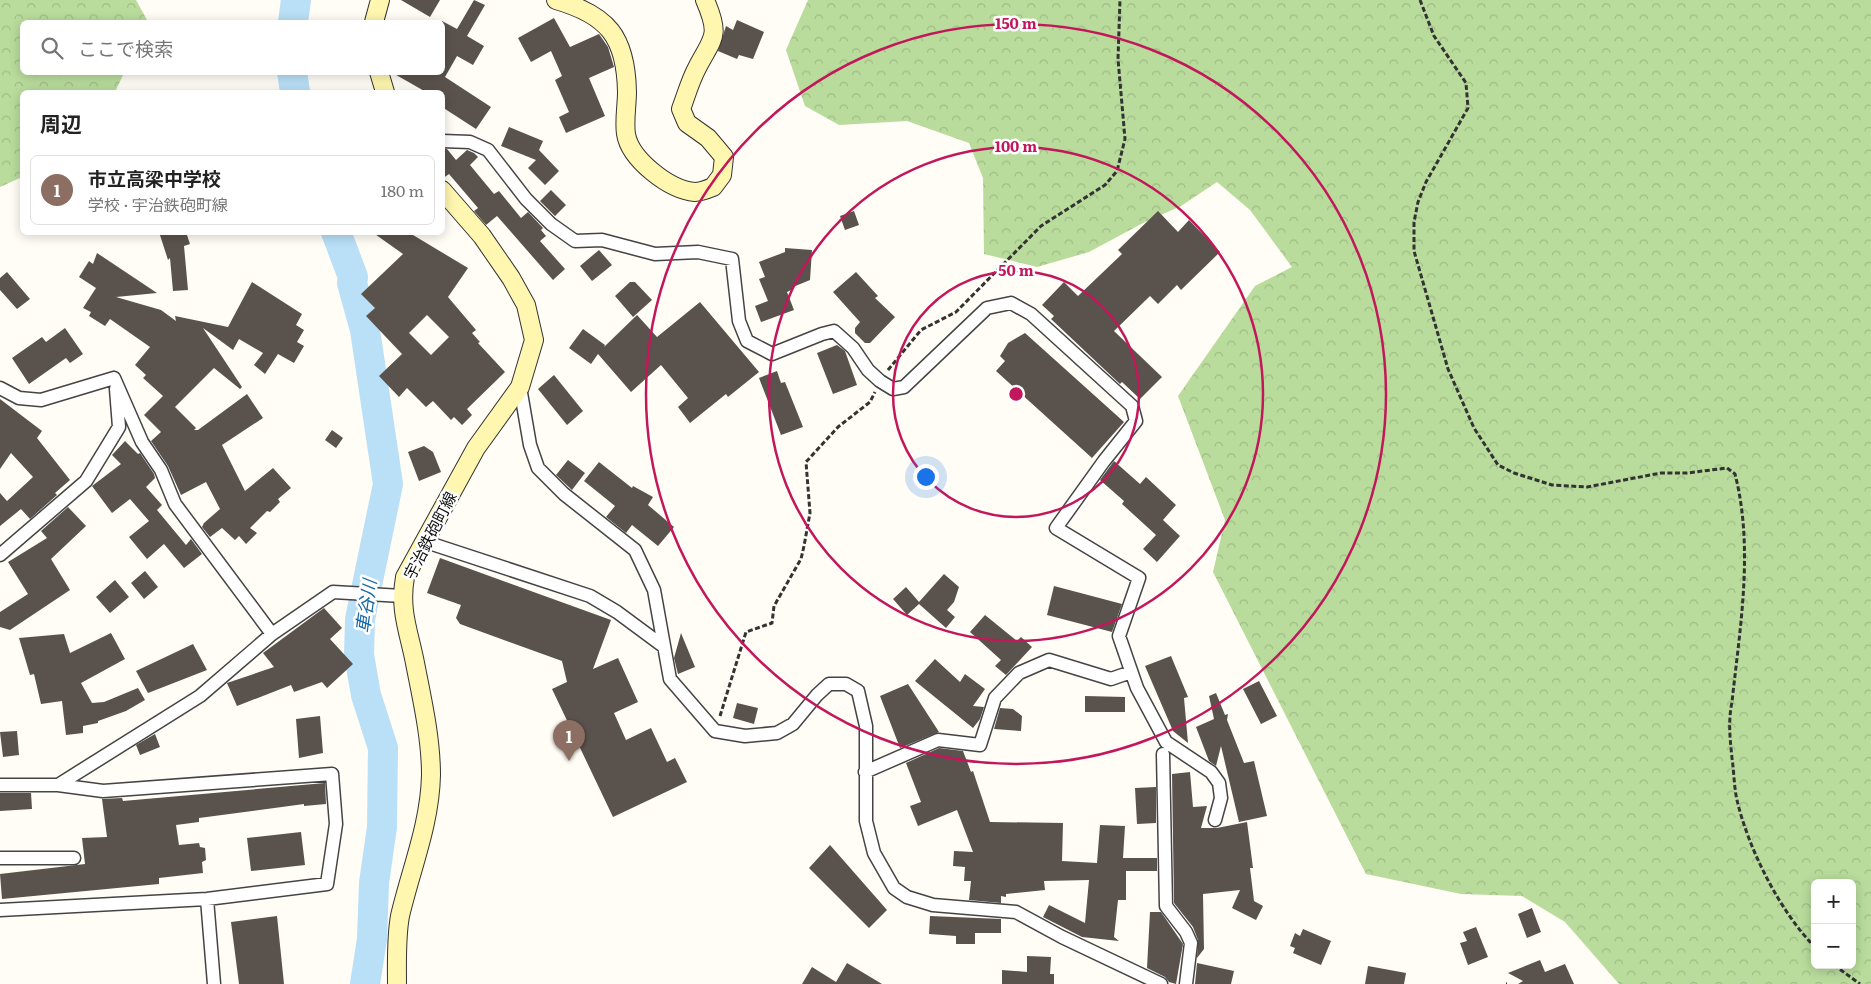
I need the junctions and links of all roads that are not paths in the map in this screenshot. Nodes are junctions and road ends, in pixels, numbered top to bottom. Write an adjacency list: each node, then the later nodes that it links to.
1 (380, 0): 4 (main road)
2 (556, 0): 3 (main road)
3 (705, 0)
4 (375, 20)
5 (380, 75): 6 (main road)
6 (384, 90)
7 (445, 140): 17 (street)
8 (445, 193): 10 (main road, 宇治鉄砲町線)
9 (114, 378): 11 (street); 13 (street); 15 (street)
10 (520, 387): 12 (main road, 宇治鉄砲町線); 16 (street)
11 (0, 388)
12 (423, 541): 14 (main road, 宇治鉄砲町線); 16 (street)
13 (0, 555)
14 (394, 596): 15 (street); 28 (main road, 宇治鉄砲町線)
15 (272, 634): 21 (street)
16 (662, 646): 19 (street)
17 (1131, 672): 19 (street); 22 (street)
18 (1163, 754): 30 (street)
19 (865, 772): 29 (street)
20 (0, 785): 21 (street)
21 (58, 785): 25 (street)
22 (1215, 820)
23 (0, 858): 24 (street)
24 (74, 858)
25 (207, 899): 26 (street); 27 (street)
26 (0, 910)
27 (214, 984)
28 (397, 984)
29 (1161, 984)
30 (1186, 984)

